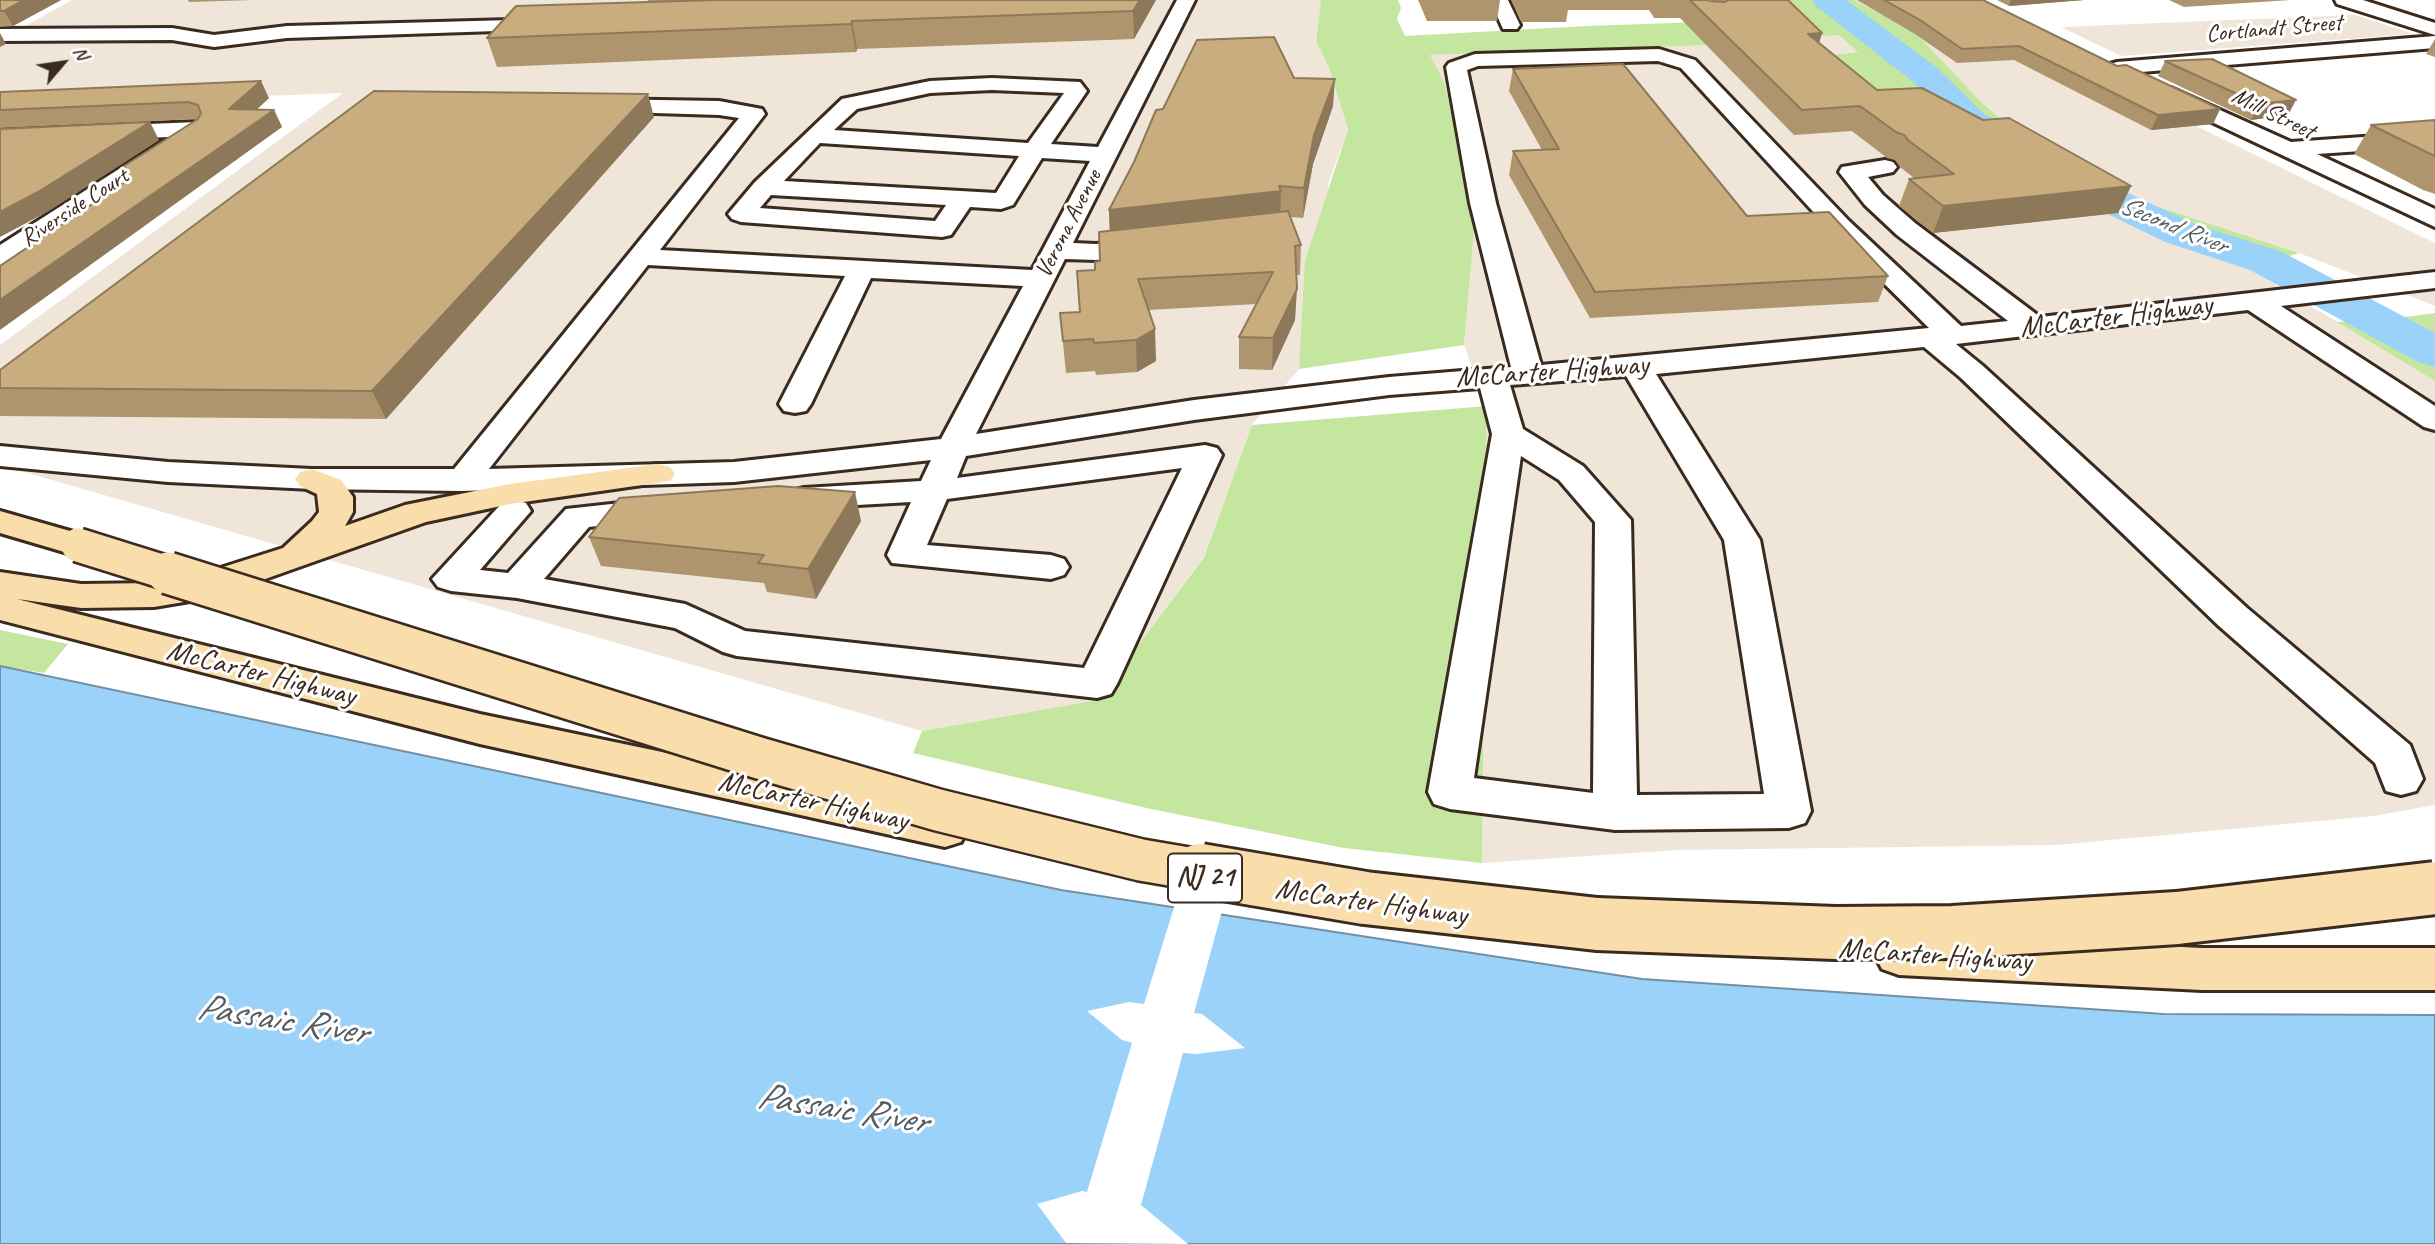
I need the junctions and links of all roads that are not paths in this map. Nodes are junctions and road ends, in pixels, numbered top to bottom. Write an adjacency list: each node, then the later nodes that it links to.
1 (1186, 0): 21 (street, Verona Avenue)
2 (1499, 0): 5 (street)
3 (2345, 0): 6 (street)
4 (575, 25): 7 (street)
5 (1510, 25)
6 (2435, 29)
7 (0, 35)
8 (2435, 42): 10 (street, Cortlandt Street)
9 (2092, 56): 10 (street, Mill Street)
10 (2117, 68): 19 (street, Mill Street)
11 (880, 98): 13 (street); 15 (street); 16 (street)
12 (569, 106): 29 (street)
13 (1011, 106)
14 (1037, 108): 15 (street)
15 (1064, 109): 20 (street)
16 (814, 136): 20 (street); 23 (street)
17 (0, 137): 28 (street, Riverside Court)
18 (2435, 139): 19 (street)
19 (2286, 149): 25 (street, Mill Street)
20 (1035, 150): 21 (street); 24 (street)
21 (1105, 155): 27 (street, Verona Avenue)
22 (1885, 167): 34 (street)
23 (764, 187): 24 (street); 24 (street)
24 (962, 200)
25 (2435, 219)
26 (1175, 243): 27 (street)
27 (1055, 251): 31 (street, Verona Avenue)
28 (0, 257)
29 (640, 257): 30 (street); 45 (street)
30 (862, 269): 31 (street); 38 (street)
31 (1040, 279): 41 (street, Verona Avenue)
32 (2435, 280): 33 (street, McCarter Highway)
33 (2265, 299): 34 (street, McCarter Highway); 39 (street)
34 (2033, 326): 35 (street, McCarter Highway)
35 (1941, 336): 36 (street, McCarter Highway); 37 (street); 54 (street)
36 (1636, 365): 37 (street, McCarter Highway); 55 (street)
37 (1510, 374): 40 (street); 41 (street, McCarter Highway)
38 (795, 404)
39 (2435, 420)
40 (1508, 434): 55 (street); 55 (street)
41 (953, 448): 43 (street, McCarter Highway); 46 (street, Verona Avenue)
42 (0, 456): 44 (street, McCarter Highway)
43 (659, 474): 45 (street, McCarter Highway); 50 (highway)
44 (312, 479): 45 (street, McCarter Highway); 50 (highway)
45 (462, 481)
46 (933, 491): 49 (street, Verona Avenue); 52 (street); 52 (street)
47 (514, 511): 52 (street)
48 (0, 522): 56 (highway, NJ 21, bridge)
49 (1051, 566)
50 (238, 576): 51 (highway)
51 (0, 584)
52 (517, 586)
53 (0, 607): 57 (highway, McCarter Highway / NJ 21)
54 (2401, 779)
55 (1615, 813)
56 (2435, 888)
57 (2435, 969)

